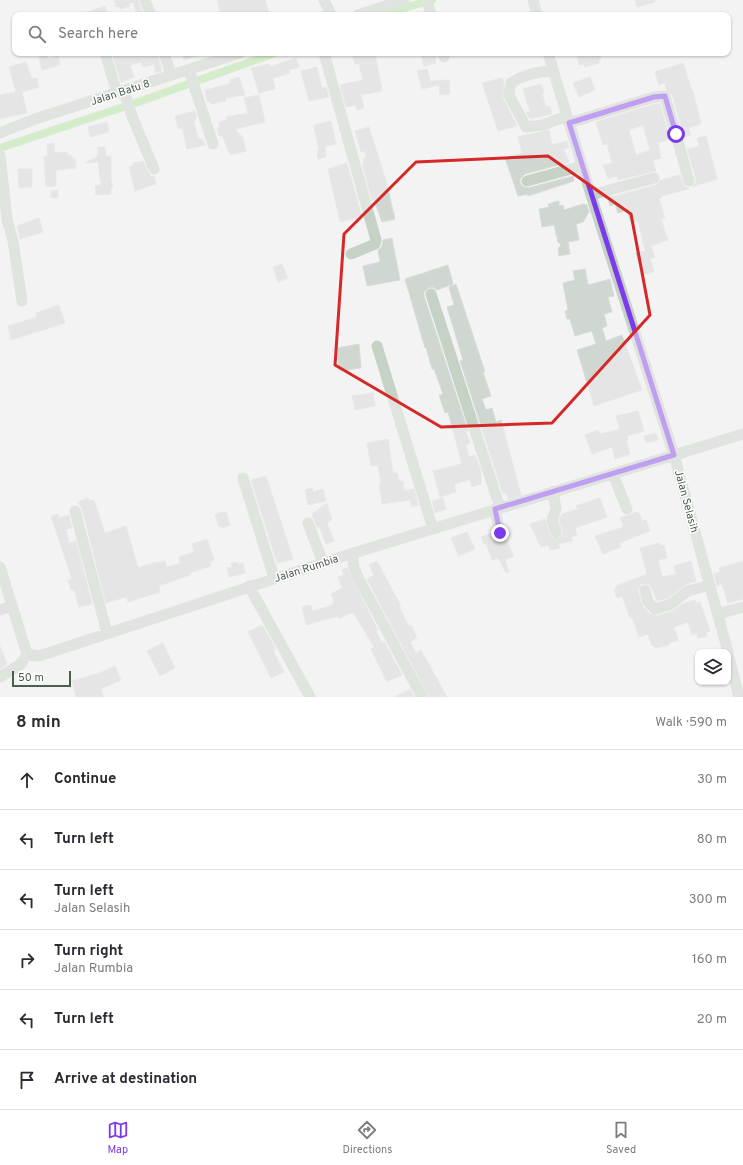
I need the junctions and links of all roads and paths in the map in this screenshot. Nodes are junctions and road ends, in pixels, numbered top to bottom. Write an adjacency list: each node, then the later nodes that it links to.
1 (145, 0): 5 (street)
2 (324, 0): 6 (street)
3 (404, 0): 7 (street)
4 (533, 0): 8 (street)
5 (150, 12)
6 (330, 12)
7 (367, 12)
8 (536, 12)
9 (106, 56): 17 (street)
10 (165, 56): 16 (street)
11 (233, 56): 15 (street, Jalan Batu 8)
12 (325, 56): 29 (street)
13 (549, 56): 14 (street, Jalan Selasih)
14 (553, 71): 18 (street, Jalan Selasih); 18 (street)
15 (191, 74): 16 (street, Jalan Batu 8); 20 (street)
16 (171, 75): 17 (street, Jalan Batu 8)
17 (122, 94): 19 (street, Jalan Batu 8); 24 (street)
18 (568, 119): 23 (street, Jalan Selasih); 27 (street)
19 (0, 133)
20 (213, 144)
21 (0, 155): 22 (street)
22 (0, 160): 31 (street)
23 (582, 166): 26 (street); 28 (street, Jalan Selasih)
24 (154, 169)
25 (654, 178): 28 (street)
26 (527, 181)
27 (689, 181)
28 (591, 195): 34 (street, Jalan Selasih)
29 (351, 254)
30 (431, 294): 38 (street)
31 (22, 301)
32 (377, 346): 42 (street)
33 (743, 434): 34 (street, Jalan Rumbia)
34 (674, 455): 35 (street, Jalan Rumbia); 49 (street, Jalan Selasih)
35 (613, 474): 37 (street, Jalan Rumbia); 39 (street)
36 (243, 478): 48 (street)
37 (553, 491): 38 (street, Jalan Rumbia); 43 (street)
38 (497, 508): 42 (street, Jalan Rumbia); 44 (street)
39 (627, 509)
40 (75, 511): 56 (street)
41 (308, 523): 46 (street)
42 (433, 529): 45 (street, Jalan Rumbia)
43 (556, 532)
44 (500, 533)
45 (352, 554): 46 (street, Jalan Rumbia); 63 (street)
46 (323, 563): 48 (street, Jalan Rumbia)
47 (0, 567): 52 (street)
48 (274, 578): 50 (street, Jalan Rumbia)
49 (710, 585): 51 (street); 55 (street, Jalan Selasih)
50 (248, 586): 56 (street, Jalan Rumbia); 62 (street)
51 (645, 590)
52 (12, 606): 54 (street); 58 (street)
53 (743, 607): 55 (street)
54 (0, 610)
55 (718, 614): 57 (street, Jalan Selasih)
56 (107, 633): 58 (street, Jalan Rumbia)
57 (727, 649)
58 (27, 654): 60 (street)
59 (731, 662): 61 (street, Jalan Selasih)
60 (0, 677)
61 (740, 694)
62 (310, 697)
63 (422, 697)

